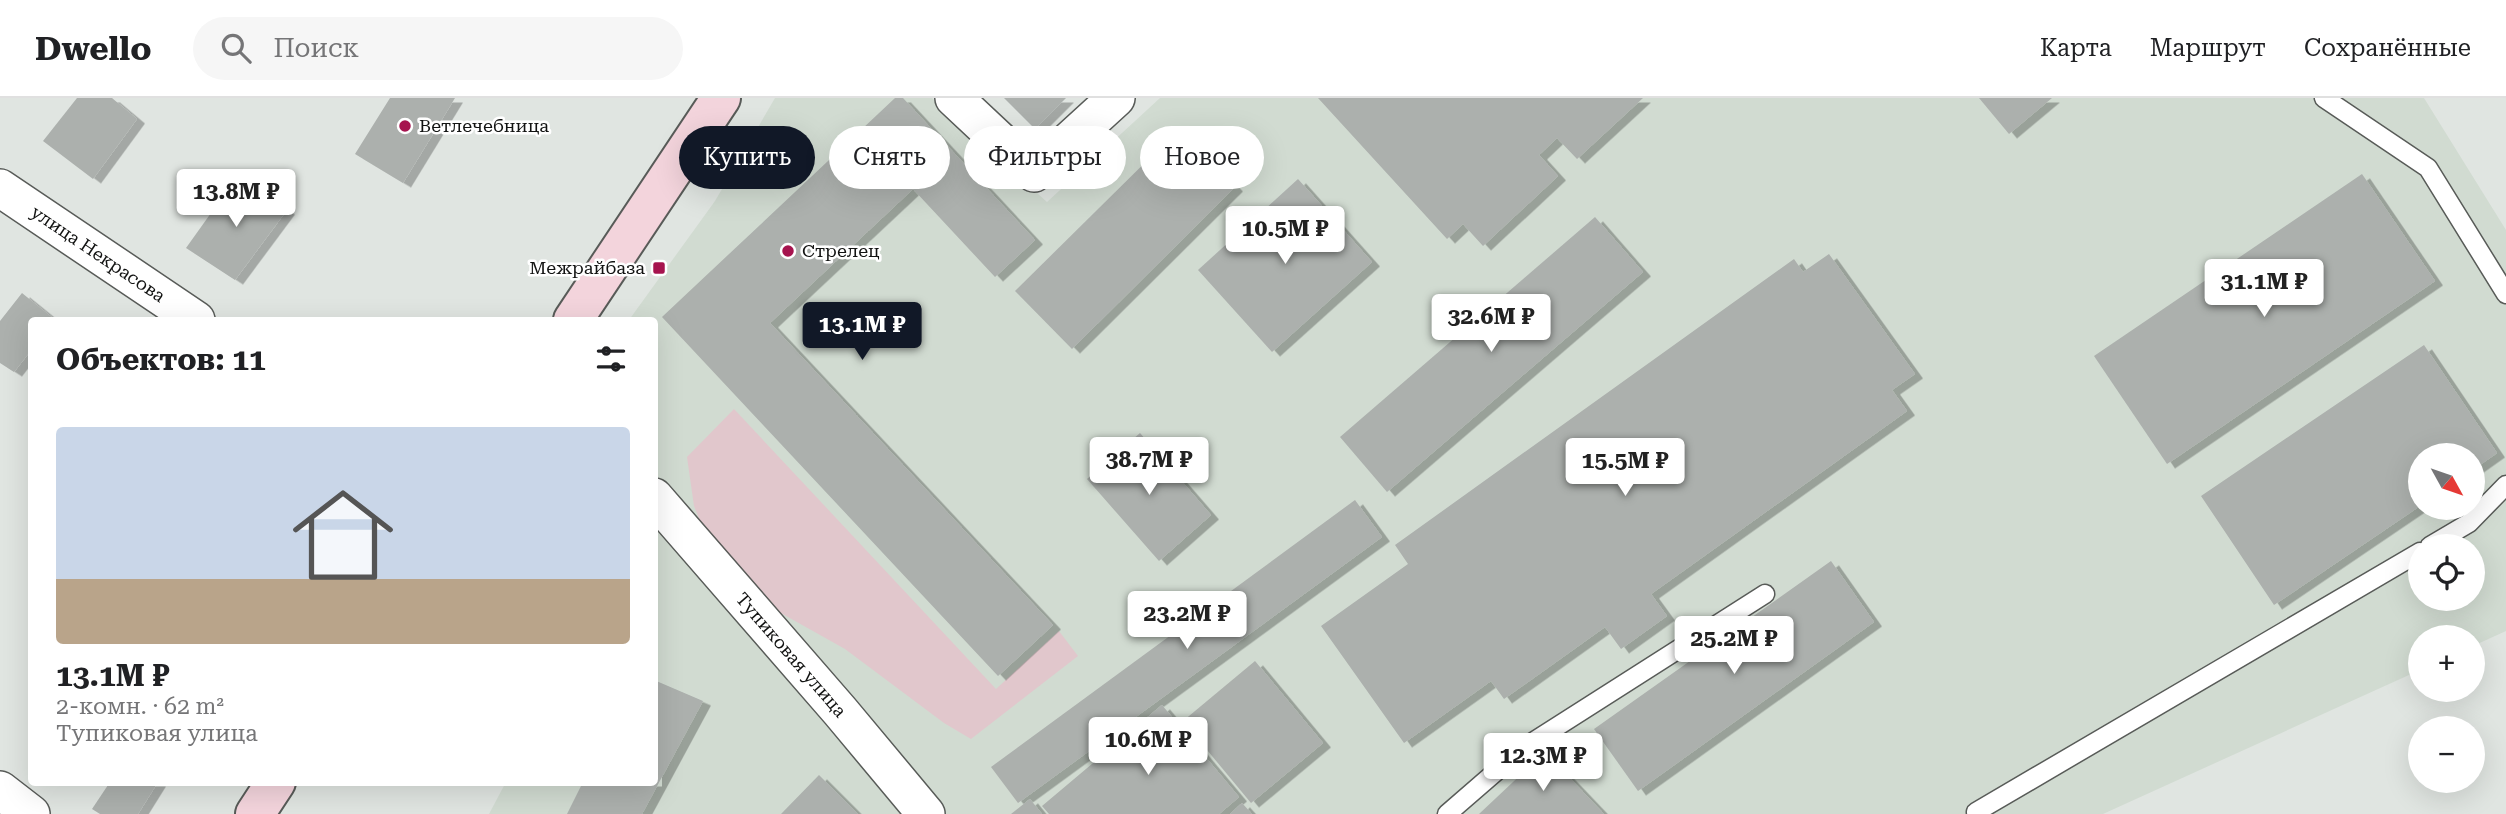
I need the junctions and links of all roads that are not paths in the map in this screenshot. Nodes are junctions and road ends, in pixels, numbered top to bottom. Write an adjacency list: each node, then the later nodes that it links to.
1 (722, 98): 8 (street)
2 (954, 98): 3 (street)
3 (1116, 98)
4 (2324, 98): 6 (lane)
5 (0, 188): 7 (street, улица Некрасова)
6 (2506, 294)
7 (192, 317)
8 (575, 317)
9 (2506, 485): 11 (lane)
10 (658, 502): 19 (street, Тупиковая улица)
11 (2450, 534)
12 (2408, 559): 16 (lane)
13 (1765, 594): 20 (lane)
14 (272, 786): 18 (street)
15 (0, 790): 17 (street)
16 (1976, 812)
17 (31, 814)
18 (255, 814)
19 (926, 814)
20 (1447, 814)

